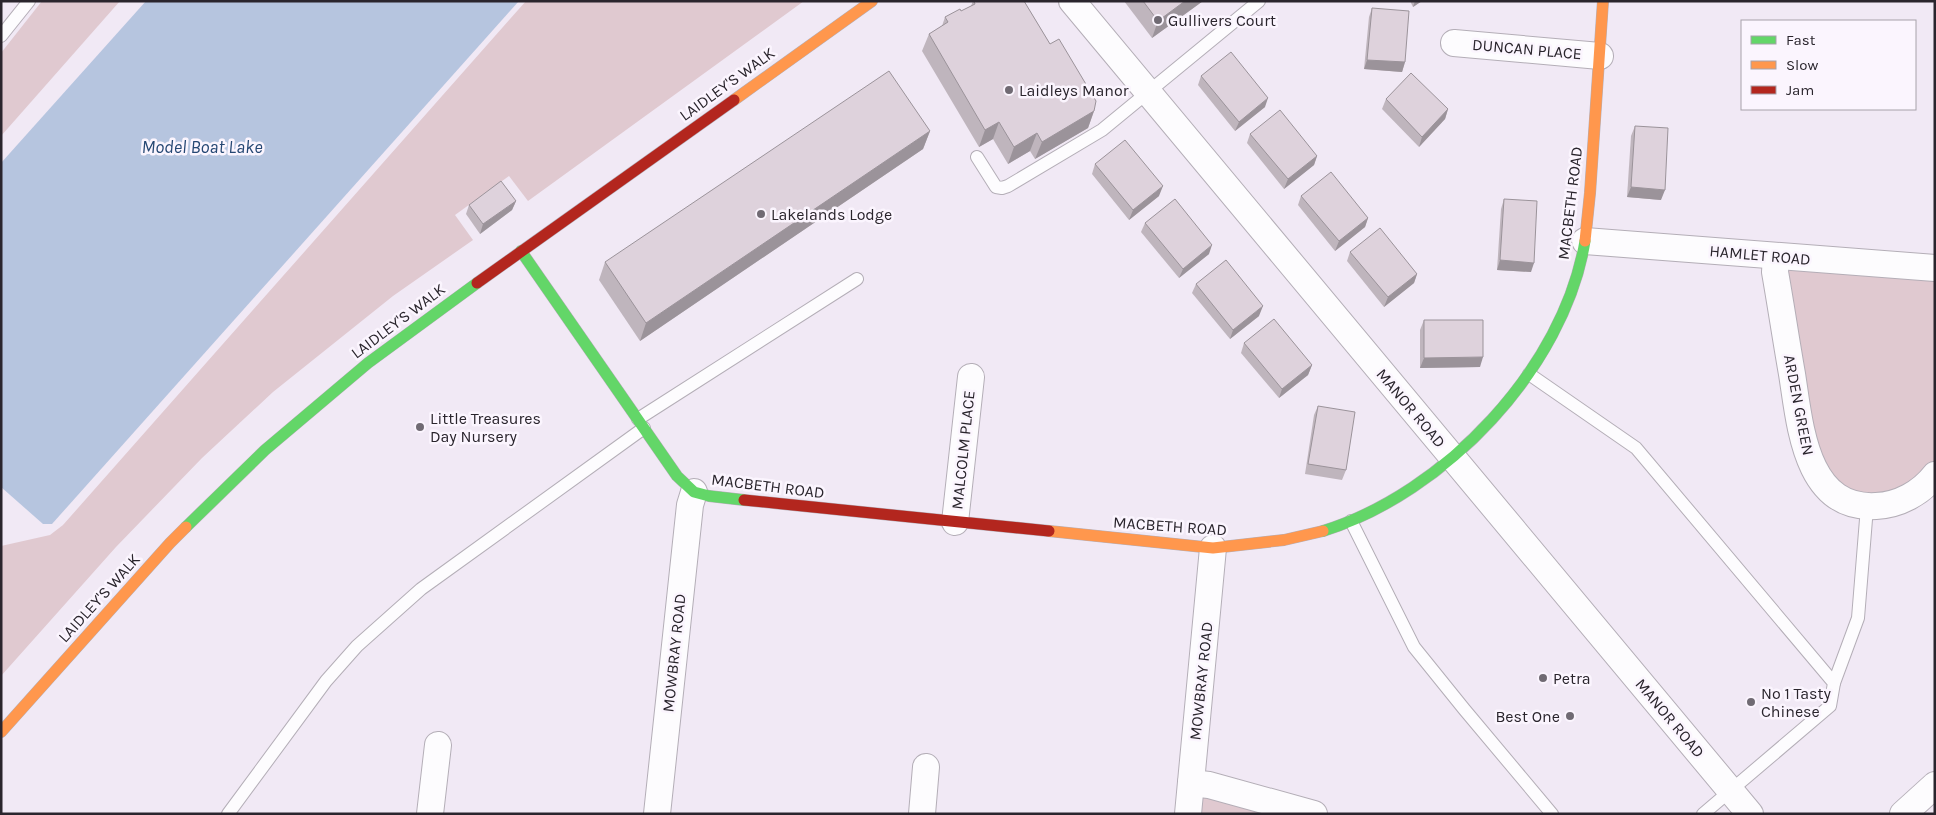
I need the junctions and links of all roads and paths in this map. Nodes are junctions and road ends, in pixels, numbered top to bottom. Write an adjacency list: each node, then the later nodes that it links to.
1 (29, 1): 6 (lane)
2 (872, 1): 12 (street, LAIDLEY'S WALK)
3 (1072, 1): 9 (street, MANOR ROAD)
4 (1259, 1): 9 (lane)
5 (1603, 1): 8 (street, MACBETH ROAD)
6 (1, 36)
7 (1454, 43): 8 (street, DUNCAN PLACE)
8 (1600, 56): 11 (street, MACBETH ROAD)
9 (1150, 93): 10 (lane); 19 (street, MANOR ROAD)
10 (977, 156)
11 (1585, 241): 13 (street, HAMLET ROAD); 16 (street, MACBETH ROAD)
12 (522, 251): 18 (street, MACBETH ROAD); 27 (street, LAIDLEY'S WALK)
13 (1776, 256): 14 (street, HAMLET ROAD); 22 (street, ARDEN GREEN)
14 (1935, 268)
15 (857, 279): 18 (lane)
16 (1529, 374): 19 (street, MACBETH ROAD); 26 (lane)
17 (971, 377): 24 (street, MALCOLM PLACE)
18 (641, 424): 21 (street, MACBETH ROAD); 34 (lane)
19 (1451, 456): 23 (street, MACBETH ROAD); 32 (street, MANOR ROAD)
20 (1935, 475): 22 (street, ARDEN GREEN)
21 (694, 492): 24 (street, MACBETH ROAD); 35 (street, MOWBRAY ROAD)
22 (1867, 507): 26 (lane)
23 (1351, 521): 25 (street, MACBETH ROAD); 39 (lane)
24 (955, 522): 25 (street, MACBETH ROAD)
25 (1213, 548): 30 (street, MOWBRAY ROAD)
26 (1834, 683): 32 (lane)
27 (1, 732)
28 (438, 745): 33 (street)
29 (926, 767): 36 (street)
30 (1191, 783): 37 (street, MOWBRAY ROAD); 38 (street)
31 (1935, 785): 42 (street)
32 (1730, 790): 40 (lane); 41 (street, MANOR ROAD)
33 (434, 813)
34 (228, 814)
35 (657, 814)
36 (922, 814)
37 (1188, 814)
38 (1314, 814)
39 (1552, 814)
40 (1703, 814)
41 (1750, 814)
42 (1903, 814)

